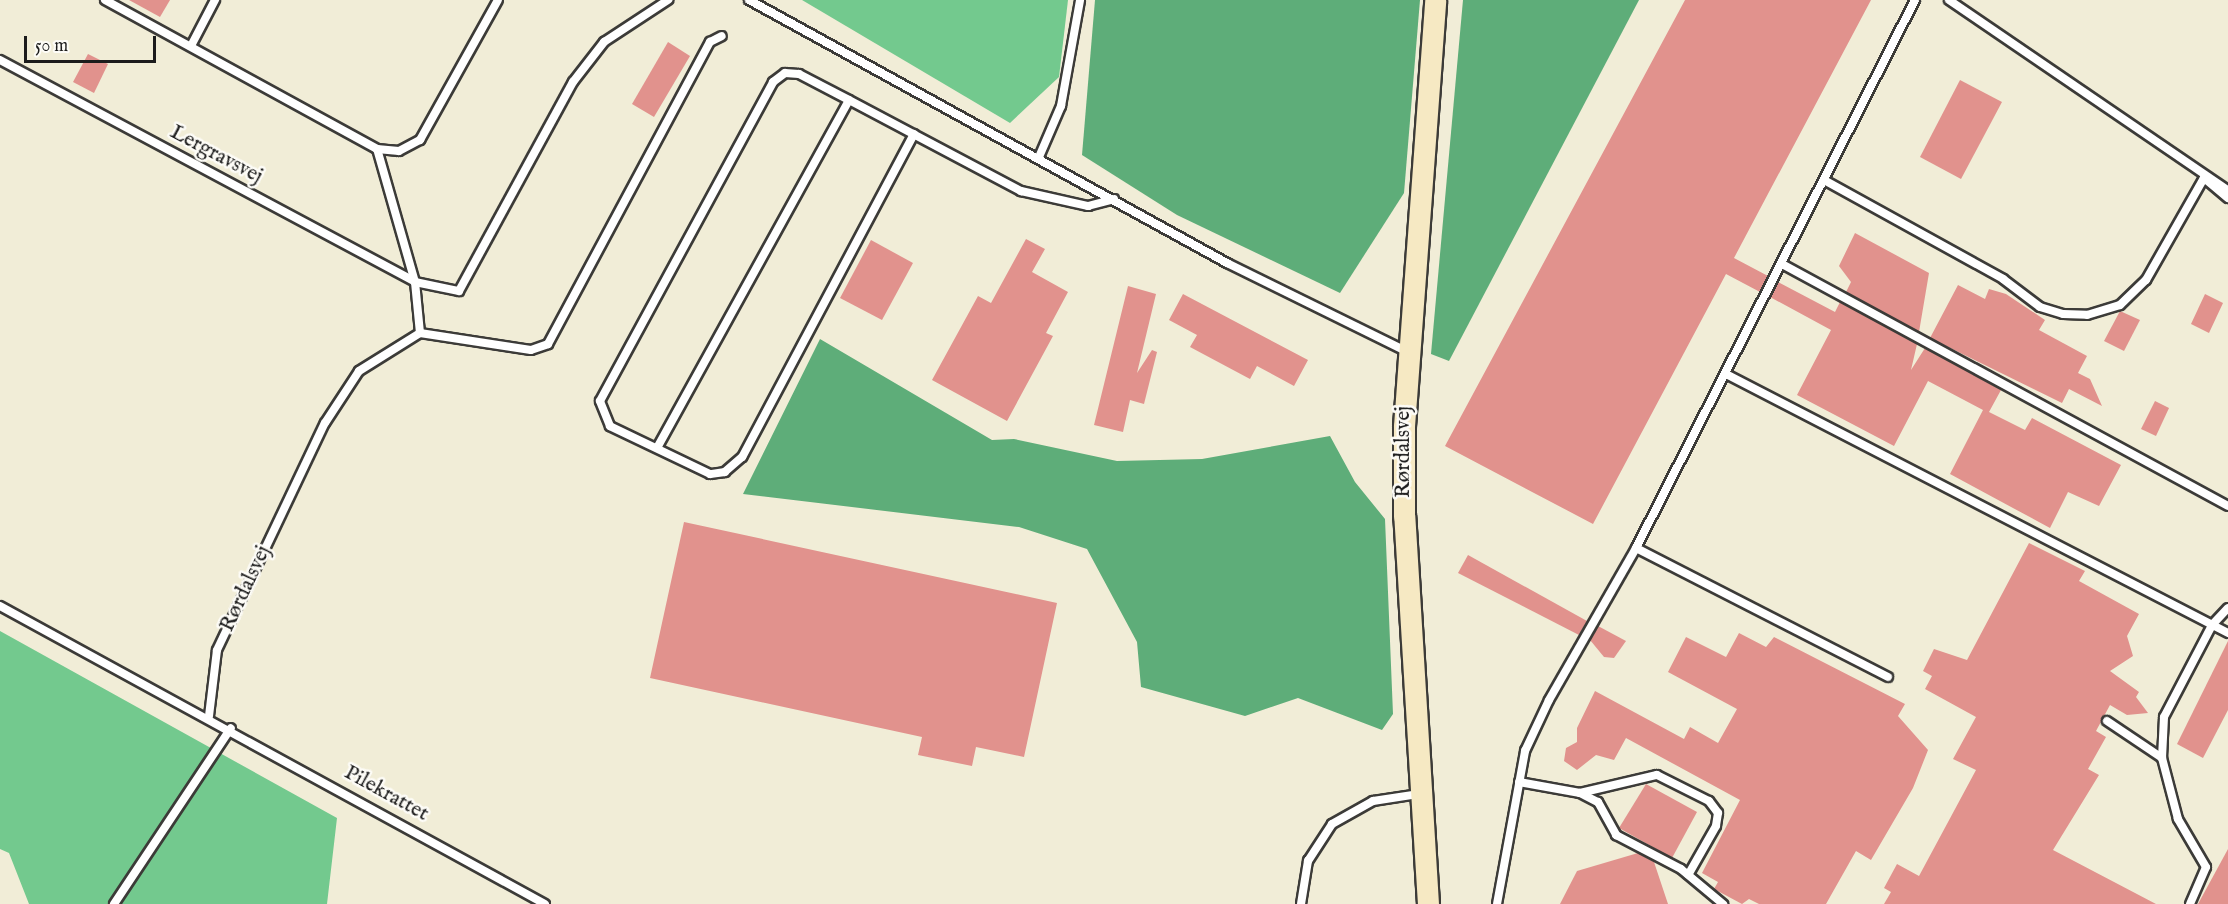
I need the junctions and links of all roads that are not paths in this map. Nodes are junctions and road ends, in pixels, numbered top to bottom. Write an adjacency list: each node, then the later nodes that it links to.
1 (105, 0): 11 (lane)
2 (215, 0): 11 (lane)
3 (498, 0): 15 (lane)
4 (668, 0): 23 (lane, Lergravsvej)
5 (749, 0): 16 (lane)
6 (1080, 0): 16 (lane)
7 (1435, 0): 25 (street, Rørdalsvej)
8 (1915, 0): 18 (lane)
9 (1948, 0): 17 (lane)
10 (722, 36): 24 (lane)
11 (192, 44): 15 (lane)
12 (0, 60): 23 (lane, Lergravsvej)
13 (849, 100): 14 (lane); 27 (lane); 27 (lane)
14 (914, 134): 21 (lane); 27 (lane)
15 (377, 149): 23 (lane)
16 (1039, 157): 21 (lane)
17 (2204, 178): 18 (lane); 19 (lane); 20 (lane)
18 (1824, 180): 22 (lane)
19 (2228, 190)
20 (2228, 198)
21 (1114, 199): 25 (lane)
22 (1782, 264): 26 (lane); 28 (lane)
23 (415, 282): 24 (lane)
24 (420, 333): 35 (lane, Rørdalsvej)
25 (1406, 351): 41 (street, Rørdalsvej)
26 (1726, 374): 29 (lane); 32 (lane)
27 (657, 448)
28 (2228, 506)
29 (1635, 548): 34 (lane); 39 (lane)
30 (0, 606): 35 (lane)
31 (2228, 608): 32 (lane)
32 (2212, 625): 33 (lane); 38 (lane)
33 (2228, 633)
34 (1888, 677)
35 (208, 716): 37 (lane, Pilekrattet)
36 (2107, 721): 38 (lane)
37 (231, 728): 43 (lane); 44 (lane, Pilekrattet)
38 (2162, 758): 49 (lane)
39 (1519, 783): 40 (lane); 47 (lane)
40 (1580, 793): 42 (lane); 42 (lane)
41 (1422, 794): 45 (lane); 46 (street, Rørdalsvej)
42 (1689, 875): 48 (lane)
43 (114, 904)
44 (545, 904)
45 (1301, 904)
46 (1428, 904)
47 (1497, 904)
48 (1723, 904)
49 (2190, 904)

